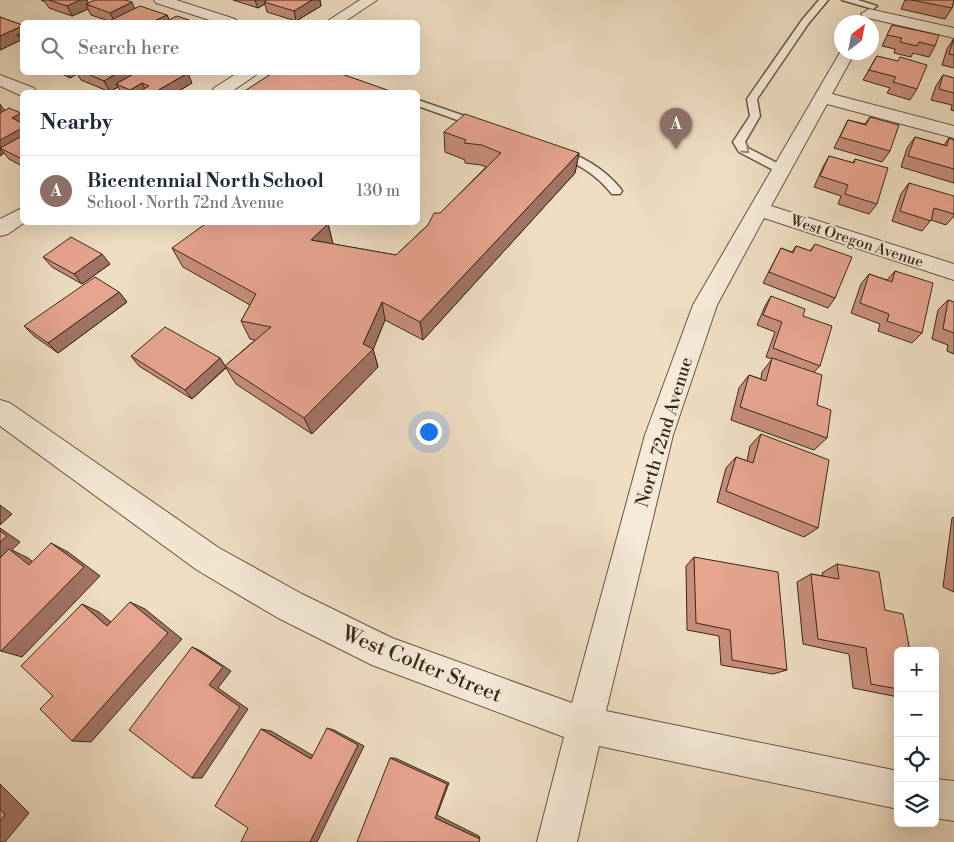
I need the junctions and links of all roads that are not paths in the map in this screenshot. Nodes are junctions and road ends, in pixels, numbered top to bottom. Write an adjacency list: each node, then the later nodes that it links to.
1 (161, 0): 6 (street)
2 (370, 0): 7 (street)
3 (824, 0): 19 (lane, one-way to 19)
4 (846, 0): 5 (lane)
5 (870, 11): 8 (street)
6 (224, 20)
7 (337, 20)
8 (954, 33)
9 (842, 60): 14 (street, North 72nd Avenue)
10 (247, 75): 13 (street)
11 (0, 80): 12 (street)
12 (23, 90)
13 (223, 90)
14 (822, 96): 17 (street); 19 (street, North 72nd Avenue)
15 (420, 104): 16 (lane)
16 (495, 130)
17 (954, 132)
18 (548, 149): 20 (lane)
19 (781, 170): 21 (street, North 72nd Avenue)
20 (616, 191)
21 (759, 209): 24 (street, West Oregon Avenue); 26 (street, North 72nd Avenue)
22 (20, 216): 23 (street)
23 (0, 229)
24 (954, 272)
25 (0, 411): 26 (street, West Colter Street)
26 (585, 725): 27 (street, West Colter Street); 30 (street, North 72nd Avenue)
27 (894, 789)
28 (939, 799): 29 (street)
29 (954, 801)
30 (557, 842)

